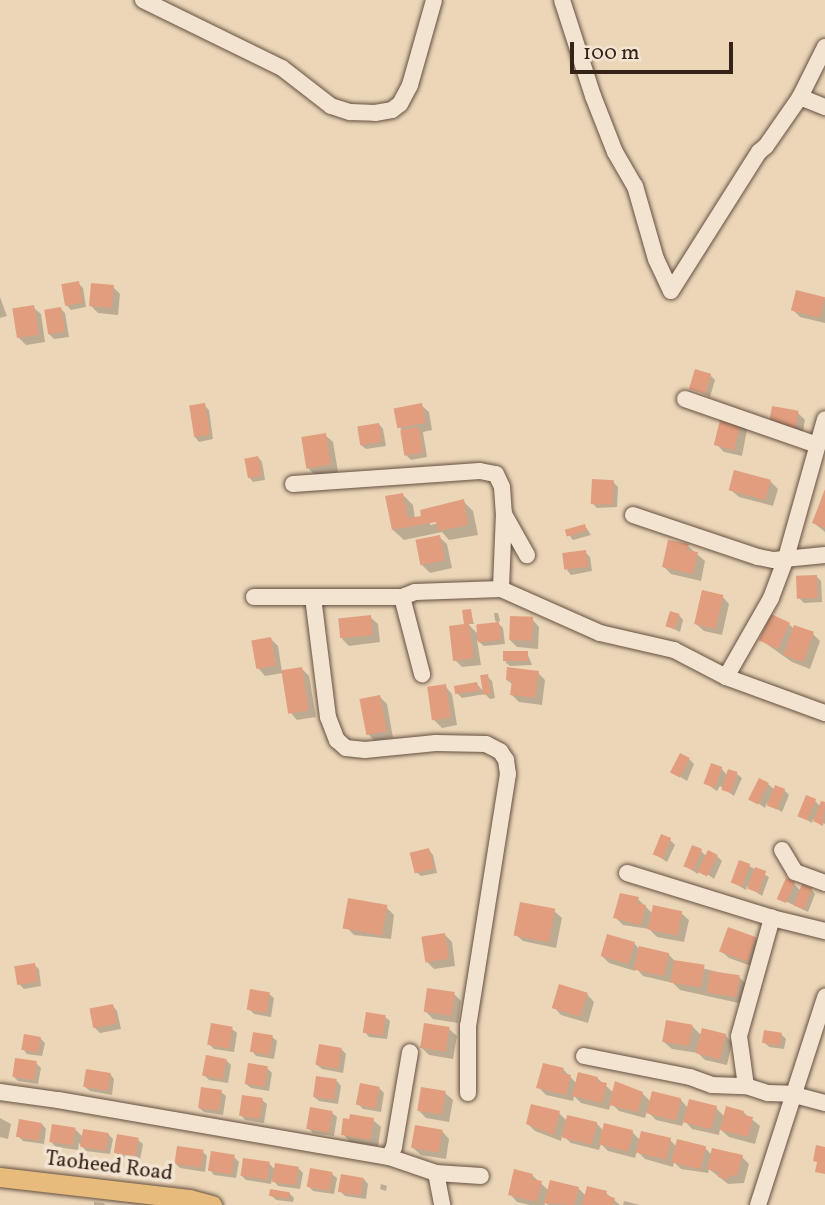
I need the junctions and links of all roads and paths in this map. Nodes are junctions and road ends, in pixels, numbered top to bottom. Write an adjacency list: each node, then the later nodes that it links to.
1 (143, 0): 2 (street)
2 (434, 0)
3 (562, 0): 5 (street)
4 (825, 47): 5 (street)
5 (800, 97): 6 (street)
6 (825, 107)
7 (685, 399): 9 (street)
8 (825, 419): 9 (street)
9 (817, 444): 15 (street)
10 (293, 484): 11 (street)
11 (504, 513): 13 (street); 16 (street)
12 (633, 514): 15 (street)
13 (527, 555)
14 (825, 555): 15 (street)
15 (786, 558): 21 (street)
16 (501, 589): 19 (street); 21 (street)
17 (254, 597): 18 (street)
18 (313, 597): 19 (street); 33 (street)
19 (402, 597): 20 (street)
20 (422, 674)
21 (726, 677): 22 (street)
22 (825, 713)
23 (782, 850): 25 (street)
24 (627, 873): 26 (street)
25 (825, 883)
26 (772, 918): 27 (street); 31 (street)
27 (825, 931)
28 (825, 997): 34 (street)
29 (410, 1052): 36 (street)
30 (584, 1056): 31 (street)
31 (746, 1086): 34 (street)
32 (0, 1092): 36 (street)
33 (468, 1093)
34 (791, 1094): 35 (street); 42 (street)
35 (825, 1103)
36 (389, 1157): 37 (street)
37 (436, 1173): 38 (street); 41 (street)
38 (481, 1176)
39 (0, 1177): 40 (main road, Taoheed Road)
40 (212, 1205)
41 (442, 1205)
42 (758, 1205)

